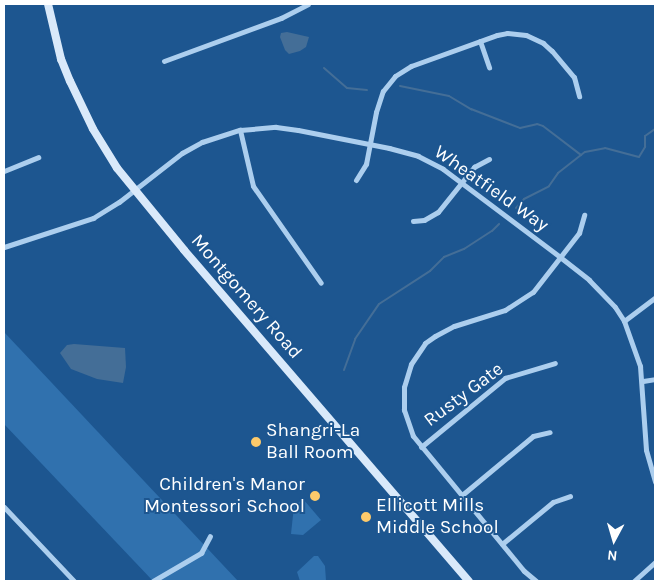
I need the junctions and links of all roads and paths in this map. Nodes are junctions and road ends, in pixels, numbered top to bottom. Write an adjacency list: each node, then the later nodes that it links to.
1 (48, 4): 14 (main road, Montgomery Road)
2 (308, 4): 4 (street)
3 (480, 41): 5 (street); 6 (street); 8 (street)
4 (164, 61)
5 (489, 67)
6 (579, 96)
7 (240, 130): 8 (street, Wheatfield Way); 14 (street, Wheatfield Way); 19 (street)
8 (370, 144): 12 (street); 13 (street, Wheatfield Way)
9 (38, 157): 11 (street)
10 (489, 159): 13 (street)
11 (4, 172)
12 (356, 180)
13 (462, 183): 16 (street); 18 (street, Wheatfield Way)
14 (135, 189): 17 (street, Wheatfield Way); 37 (main road, Montgomery Road)
15 (584, 215): 18 (street)
16 (413, 221)
17 (4, 247)
18 (560, 257): 21 (street, Wheatfield Way); 26 (street)
19 (321, 283)
20 (655, 298): 21 (street)
21 (624, 321): 24 (street, Wheatfield Way)
22 (555, 362): 26 (street, Rusty Gate)
23 (655, 379): 24 (street)
24 (643, 381): 27 (street, Wheatfield Way)
25 (550, 432): 29 (street)
26 (421, 447): 29 (street)
27 (652, 464): 28 (street, Wheatfield Way)
28 (655, 482)
29 (462, 495): 33 (street)
30 (570, 496): 33 (street)
31 (4, 507): 35 (street)
32 (210, 536): 36 (street)
33 (502, 544): 38 (street)
34 (655, 562): 39 (street)
35 (74, 581)
36 (153, 581)
37 (469, 581)
38 (536, 581)
39 (634, 581)

